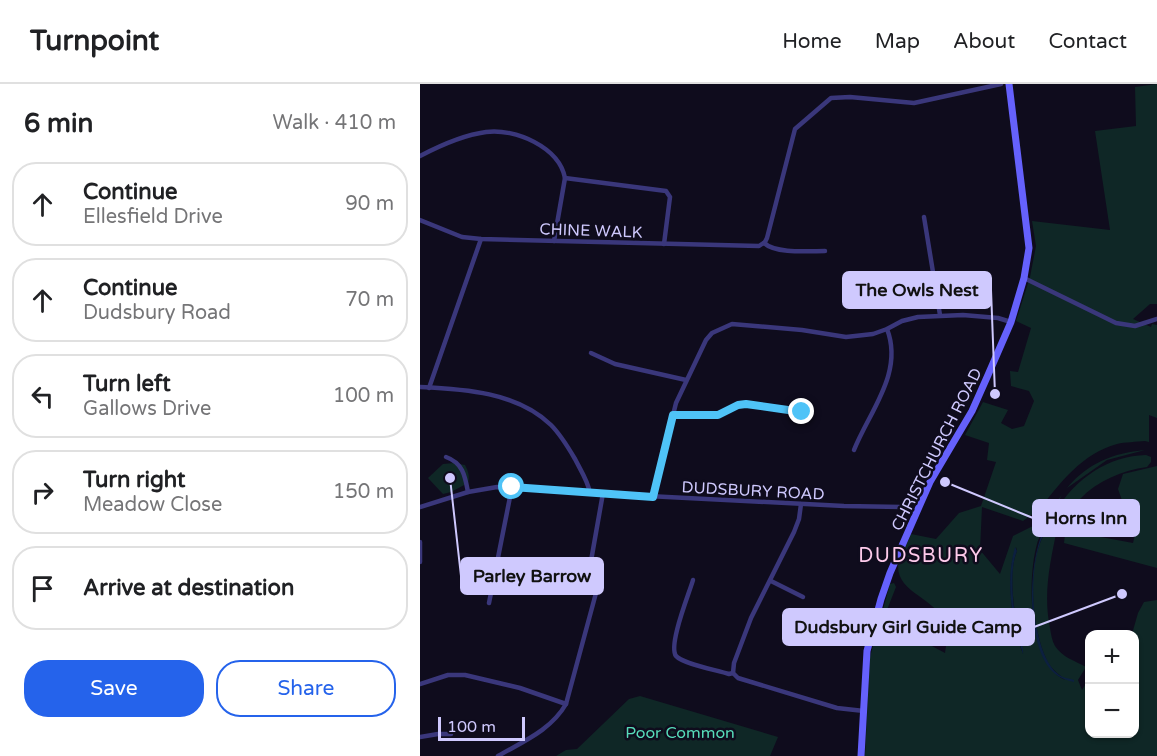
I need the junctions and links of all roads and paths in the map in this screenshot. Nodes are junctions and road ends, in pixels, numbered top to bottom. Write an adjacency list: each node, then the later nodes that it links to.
1 (1001, 84): 9 (street)
2 (1009, 84): 12 (main road, CHRISTCHURCH ROAD)
3 (420, 156): 4 (street)
4 (565, 178): 8 (street); 10 (street)
5 (924, 217): 13 (street)
6 (420, 220): 7 (street, CHINE WALK)
7 (481, 239): 8 (street, CHINE WALK); 20 (street)
8 (554, 241): 10 (street, CHINE WALK)
9 (764, 243): 10 (street, CHINE WALK); 11 (street, CHINE WALK)
10 (664, 244)
11 (825, 251)
12 (1024, 278): 14 (street); 15 (main road, CHRISTCHURCH ROAD)
13 (939, 315): 15 (street); 16 (street)
14 (1157, 319)
15 (1011, 322): 32 (main road, CHRISTCHURCH ROAD)
16 (887, 329): 18 (street); 23 (street)
17 (591, 353): 18 (street)
18 (686, 380): 22 (street)
19 (420, 387): 20 (street)
20 (429, 388): 27 (street)
21 (802, 412): 22 (street)
22 (673, 415): 29 (street)
23 (854, 450)
24 (446, 457): 26 (street)
25 (512, 487): 26 (street, DUDSBURY ROAD); 27 (street, DUDSBURY ROAD); 38 (street)
26 (468, 492): 31 (street, DUDSBURY ROAD)
27 (590, 493): 28 (street, DUDSBURY ROAD)
28 (603, 494): 29 (street, DUDSBURY ROAD); 41 (street)
29 (653, 497): 30 (street, DUDSBURY ROAD)
30 (801, 504): 32 (street, DUDSBURY ROAD); 36 (street)
31 (420, 507)
32 (917, 511): 42 (main road, CHRISTCHURCH ROAD)
33 (420, 542): 34 (street)
34 (420, 562)
35 (693, 580): 39 (street)
36 (771, 581): 37 (street); 39 (street)
37 (803, 597)
38 (489, 603)
39 (734, 673): 42 (street)
40 (420, 684): 41 (street)
41 (566, 704): 45 (street)
42 (864, 711): 46 (main road, CHRISTCHURCH ROAD)
43 (451, 734): 44 (street)
44 (420, 737)
45 (498, 756)
46 (861, 756)

